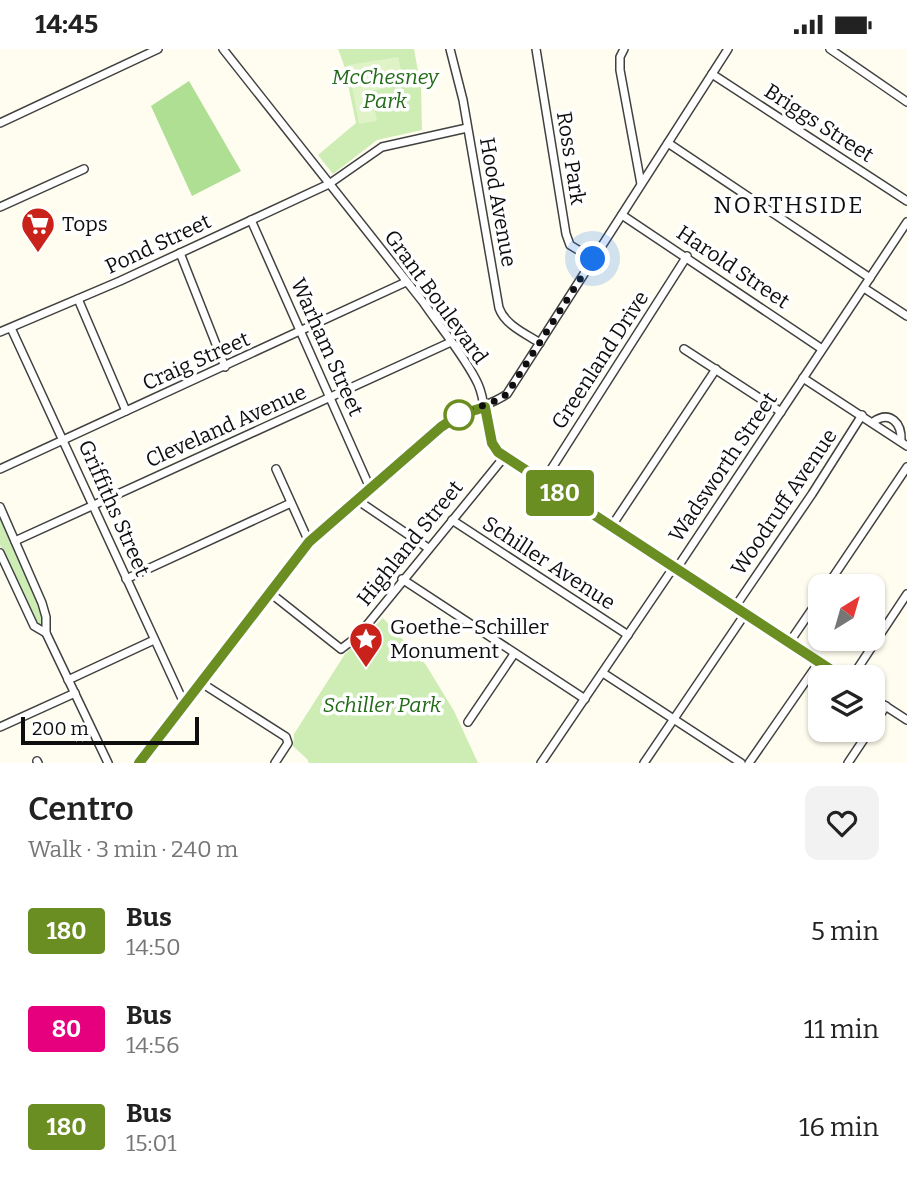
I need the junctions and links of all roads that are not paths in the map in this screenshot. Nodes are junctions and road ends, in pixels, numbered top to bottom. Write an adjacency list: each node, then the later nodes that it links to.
1 (158, 49): 10 (street)
2 (223, 49): 14 (street, Grant Boulevard)
3 (450, 49): 11 (street, Hood Avenue)
4 (536, 49): 23 (street, Ross Park)
5 (625, 49): 15 (street)
6 (728, 49): 8 (street)
7 (830, 49): 9 (street)
8 (712, 74): 12 (street); 16 (street, Briggs Street)
9 (907, 102)
10 (0, 123)
11 (467, 128): 14 (street, Pond Street); 33 (street, Hood Avenue)
12 (668, 143): 15 (street); 24 (street)
13 (84, 169): 17 (street)
14 (329, 184): 19 (street, Pond Street); 25 (street, Grant Boulevard)
15 (642, 184): 18 (street)
16 (907, 201)
17 (0, 207)
18 (622, 215): 22 (street, Harold Street); 23 (street)
19 (251, 220): 21 (street, Pond Street); 30 (street, Warham Street)
20 (907, 222): 24 (street, Wadsworth Street)
21 (180, 253): 27 (street, Pond Street); 36 (street)
22 (687, 256): 35 (street, Harold Street); 51 (street, Greenland Drive)
23 (593, 259): 33 (street)
24 (870, 278): 26 (street, Wadsworth Street)
25 (406, 282): 30 (street, Craig Street); 32 (street, Grant Boulevard)
26 (863, 288): 28 (street); 35 (street, Wadsworth Street)
27 (78, 299): 29 (street, Pond Street); 41 (street)
28 (907, 316)
29 (11, 328): 31 (street, Pond Street); 45 (street, Griffiths Street)
30 (301, 332): 36 (street, Craig Street); 39 (street, Warham Street)
31 (0, 333)
32 (450, 342): 39 (street, Cleveland Avenue); 40 (street, Grant Boulevard)
33 (540, 343): 40 (street)
34 (684, 349): 37 (street)
35 (822, 349): 38 (street, Wadsworth Street)
36 (225, 367): 41 (street, Craig Street)
37 (716, 369): 42 (street); 58 (street)
38 (803, 378): 42 (street, Wadsworth Street); 43 (street)
39 (330, 398): 52 (street, Warham Street); 55 (street, Cleveland Avenue)
40 (485, 407): 47 (street, Grant Boulevard); 52 (street)
41 (127, 411): 45 (street, Craig Street)
42 (781, 412): 63 (street, Wadsworth Street)
43 (862, 415): 44 (street); 69 (street, Woodruff Avenue)
44 (873, 422): 46 (street); 46 (street)
45 (64, 440): 49 (street, Craig Street); 55 (street, Griffiths Street)
46 (904, 443)
47 (505, 456): 51 (street, Grant Boulevard); 57 (street, Highland Street)
48 (907, 467): 64 (street)
49 (0, 469)
50 (276, 469): 54 (street)
51 (543, 482): 58 (street, Grant Boulevard)
52 (370, 488): 53 (street)
53 (357, 499): 60 (street); 61 (street)
54 (291, 503): 60 (street); 65 (street)
55 (93, 506): 59 (street, Cleveland Avenue); 65 (street, Griffiths Street)
56 (0, 507): 59 (street)
57 (452, 520): 61 (street, Highland Street); 73 (street, Schiller Avenue)
58 (611, 527): 63 (street, Grant Boulevard)
59 (15, 541): 72 (street)
60 (309, 542): 67 (street)
61 (428, 548): 66 (street, Highland Street)
62 (0, 553): 72 (street)
63 (676, 568): 69 (street, Grant Boulevard); 73 (street, Wadsworth Street)
64 (835, 574)
65 (126, 579): 74 (street, Griffiths Street)
66 (402, 579): 67 (street, Highland Street); 76 (street)
67 (270, 592): 82 (street)
68 (907, 594): 79 (street)
69 (735, 607): 70 (street, Grant Boulevard)
70 (745, 614): 75 (street, Grant Boulevard); 87 (street)
71 (808, 615): 75 (street)
72 (47, 633): 81 (street)
73 (628, 635): 80 (street, Wadsworth Street)
74 (154, 640): 81 (street); 85 (street, Griffiths Street)
75 (789, 643): 77 (street, Grant Boulevard)
76 (514, 654): 84 (street); 89 (street)
77 (818, 662): 78 (street, Grant Boulevard); 98 (street)
78 (823, 665)
79 (860, 665)
80 (603, 673): 84 (street, Wadsworth Street); 87 (street)
81 (68, 680): 83 (street)
82 (200, 682): 85 (street); 94 (street)
83 (75, 693): 90 (street); 92 (street)
84 (585, 699): 95 (street, Wadsworth Street)
85 (184, 703): 93 (street)
86 (886, 706): 88 (street)
87 (673, 719): 96 (street); 97 (street)
88 (907, 720)
89 (468, 722)
90 (0, 727)
91 (862, 742): 99 (street)
92 (108, 763)
93 (139, 763)
94 (275, 763)
95 (541, 763)
96 (644, 763)
97 (741, 763)
98 (749, 763)
99 (848, 763)

